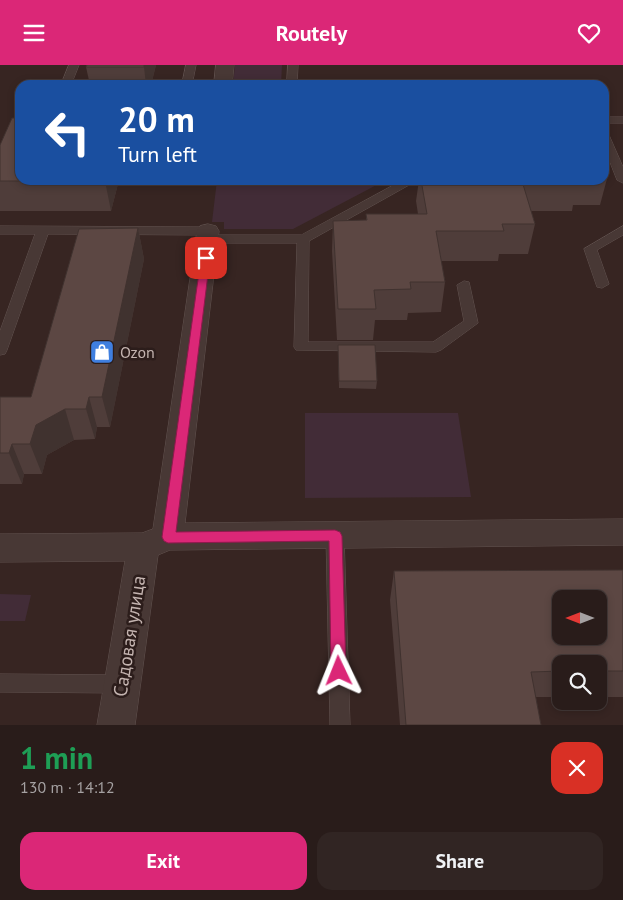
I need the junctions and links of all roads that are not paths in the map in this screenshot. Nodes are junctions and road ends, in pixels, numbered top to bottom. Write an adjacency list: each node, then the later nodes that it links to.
1 (74, 65): 5 (lane)
2 (191, 65): 6 (lane)
3 (226, 65): 7 (street)
4 (293, 65): 8 (lane)
5 (68, 80)
6 (188, 80)
7 (224, 80)
8 (292, 80)
9 (609, 120): 10 (lane)
10 (623, 120)
11 (609, 147): 12 (lane)
12 (623, 180)
13 (403, 185): 18 (lane)
14 (0, 230): 15 (lane)
15 (44, 230): 17 (lane); 21 (lane)
16 (623, 230): 19 (lane)
17 (208, 235): 18 (lane); 24 (street, Садовая улица)
18 (302, 239): 20 (lane)
19 (602, 284)
20 (464, 285)
21 (0, 350)
22 (623, 532): 23 (street)
23 (335, 536): 24 (street); 29 (lane)
24 (156, 542): 25 (street); 27 (street, Садовая улица)
25 (0, 548)
26 (0, 683): 27 (lane)
27 (122, 683): 28 (street, Садовая улица)
28 (116, 725)
29 (340, 725)

